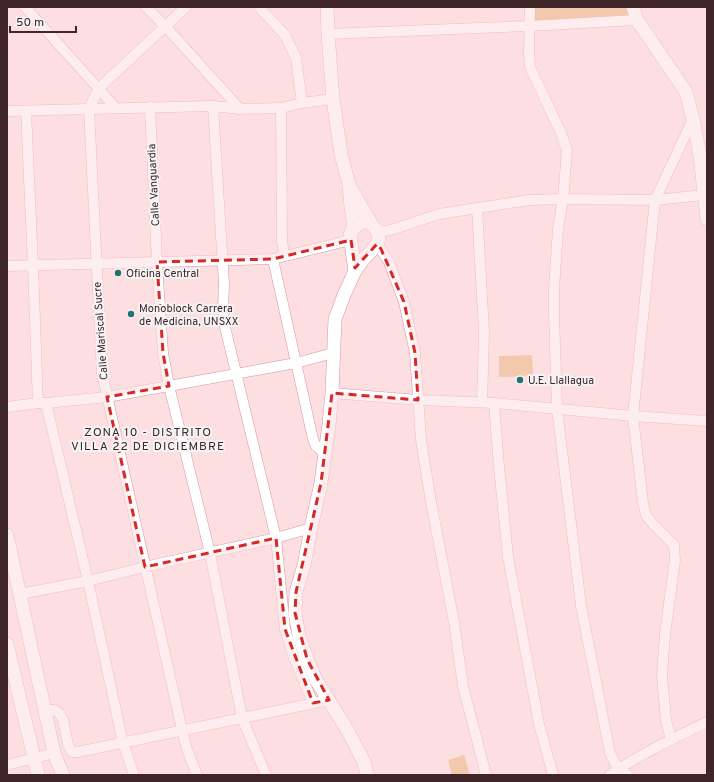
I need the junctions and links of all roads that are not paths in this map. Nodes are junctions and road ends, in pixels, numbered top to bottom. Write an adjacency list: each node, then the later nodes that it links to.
1 (25, 7): 12 (street)
2 (146, 7): 9 (street)
3 (186, 7): 9 (street)
4 (259, 7): 14 (street)
5 (327, 7): 11 (street)
6 (530, 7): 10 (street)
7 (633, 7): 8 (street)
8 (637, 20): 10 (street); 23 (street)
9 (165, 26): 12 (street); 21 (street)
10 (529, 26): 11 (street); 26 (street)
11 (328, 34): 13 (street)
12 (99, 88): 17 (street); 18 (street)
13 (333, 99): 14 (street); 24 (street)
14 (302, 103): 19 (street)
15 (213, 106): 16 (street); 21 (street); 35 (street)
16 (150, 107): 18 (street); 36 (street, Calle Vanguardia)
17 (89, 108): 18 (street); 22 (street); 37 (street, Calle Mariscal Sucre)
18 (116, 108)
19 (281, 108): 21 (street); 33 (street)
20 (9, 109): 22 (street)
21 (240, 109)
22 (26, 111): 39 (street)
23 (694, 119): 25 (street); 27 (street)
24 (349, 185): 30 (street); 31 (street)
25 (704, 195): 27 (street); 29 (street)
26 (563, 199): 27 (street); 28 (street); 52 (street)
27 (655, 200): 53 (street)
28 (477, 208): 31 (street); 48 (street)
29 (707, 219)
30 (354, 227): 31 (street); 32 (street)
31 (374, 238): 32 (street); 40 (street); 47 (street)
32 (351, 242): 33 (street); 40 (street)
33 (284, 256): 34 (street)
34 (273, 259): 35 (street); 42 (street)
35 (222, 261): 36 (street); 43 (street)
36 (157, 262): 37 (street); 44 (street, Calle Vanguardia)
37 (96, 264): 39 (street); 46 (street, Calle Mariscal Sucre)
38 (7, 266): 39 (street)
39 (34, 266): 49 (street)
40 (355, 271): 41 (street)
41 (333, 352): 42 (street); 45 (street)
42 (296, 363): 43 (street); 55 (street)
43 (236, 374): 44 (street); 58 (street)
44 (169, 386): 46 (street); 59 (street, Calle Vanguardia)
45 (332, 393): 47 (street); 55 (street)
46 (107, 397): 49 (street); 60 (street, Calle Mariscal Sucre)
47 (418, 400): 48 (street); 82 (street)
48 (482, 402): 50 (street)
49 (42, 403): 51 (street); 61 (street)
50 (494, 403): 52 (street); 83 (street)
51 (7, 407)
52 (557, 409): 53 (street); 75 (street)
53 (633, 416): 54 (street); 70 (street)
54 (707, 421)
55 (325, 454): 56 (street)
56 (311, 528): 58 (street); 64 (street)
57 (7, 536): 62 (street)
58 (276, 538): 59 (street); 65 (street)
59 (210, 553): 60 (street); 67 (street, Calle Vanguardia)
60 (145, 567): 61 (street); 69 (street, Calle Mariscal Sucre)
61 (88, 581): 62 (street); 71 (street)
62 (20, 594): 66 (street)
63 (7, 644): 73 (street)
64 (329, 700): 65 (street); 81 (street)
65 (313, 703): 67 (street)
66 (45, 710): 71 (street); 72 (street)
67 (242, 718): 69 (street); 80 (street, Calle Vanguardia)
68 (707, 722): 70 (street)
69 (182, 730): 71 (street); 79 (street, Calle Mariscal Sucre)
70 (671, 740): 75 (street)
71 (123, 743): 78 (street)
72 (54, 753): 73 (street); 77 (street)
73 (34, 758): 74 (street); 76 (street)
74 (7, 765)
75 (614, 772): 84 (street)
76 (38, 775)
77 (63, 775)
78 (134, 775)
79 (197, 775)
80 (266, 775)
81 (367, 775)
82 (486, 775)
83 (553, 775)
84 (628, 775)

